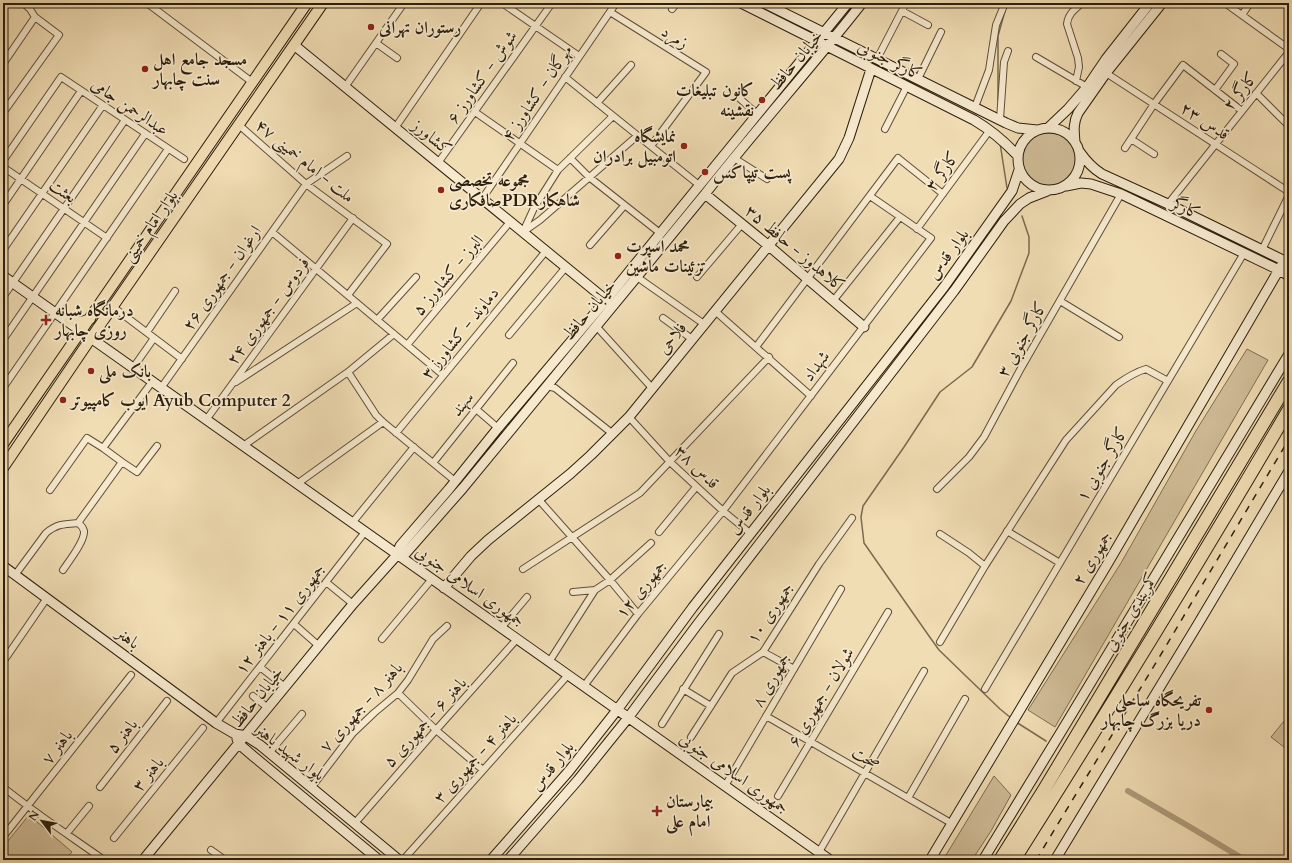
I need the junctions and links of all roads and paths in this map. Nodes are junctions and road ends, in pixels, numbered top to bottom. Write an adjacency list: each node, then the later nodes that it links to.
1 (7, 3): 24 (street)
2 (23, 3): 25 (street)
3 (35, 3): 25 (street)
4 (147, 3): 55 (street)
5 (307, 3): 55 (main road, بلوار امام خمینی)
6 (323, 3): 38 (main road, بلوار امام خمینی)
7 (404, 3): 37 (street)
8 (481, 3): 76 (street)
9 (552, 3): 32 (street, شوش - کشاورز ۶)
10 (616, 3): 28 (street, مهرگان - کشاورز ۴)
11 (677, 3): 26 (street)
12 (740, 3): 36 (main road, کارگر جنوبی)
13 (764, 3): 33 (main road, کارگر جنوبی)
14 (848, 3): 33 (main road, خیابان حافظ)
15 (862, 3): 35 (main road, خیابان حافظ)
16 (906, 3): 27 (street)
17 (1005, 3): 66 (street)
18 (1082, 3): 54 (street)
19 (1150, 3): 57 (main road)
20 (1162, 3): 51 (main road)
21 (1225, 3): 29 (street)
22 (1250, 3): 29 (street)
23 (507, 4): 32 (street)
24 (3, 8)
25 (30, 9): 30 (street)
26 (672, 9)
27 (902, 11): 31 (street); 47 (street)
28 (610, 12): 44 (street, مهرگان - کشاورز ۴); 87 (street, زمرد)
29 (1242, 15): 40 (street)
30 (35, 17): 48 (street); 69 (street)
31 (928, 25)
32 (536, 26): 44 (street); 68 (street, شوش - کشاورز ۶)
33 (824, 32): 35 (main road, کارگر جنوبی); 36 (main road, خیابان حافظ)
34 (941, 32): 53 (street)
35 (834, 38): 39 (main road, خیابان حافظ); 47 (main road, کارگر جنوبی)
36 (816, 41): 39 (main road, کارگر جنوبی); 70 (main road, خیابان حافظ)
37 (376, 43): 46 (street); 58 (street)
38 (294, 45): 58 (main road, کشاورز); 74 (main road, بلوار امام خمینی)
39 (827, 47): 50 (main road, کارگر جنوبی); 95 (main road, خیابان حافظ)
40 (1289, 49)
41 (1008, 51): 72 (street)
42 (1289, 52): 61 (street, کارگر ۲)
43 (1221, 54): 59 (street)
44 (579, 56): 52 (street, مهرگان - کشاورز ۴)
45 (1036, 57): 54 (street)
46 (397, 58)
47 (877, 59): 53 (main road, کارگر جنوبی)
48 (3, 64)
49 (631, 65): 63 (street)
50 (871, 69): 56 (main road, کارگر جنوبی); 132 (main road, فلاحی)
51 (1106, 73): 64 (street, قدس ۲۳); 84 (main road)
52 (565, 77): 63 (street); 85 (street, مهرگان - کشاورز ۴)
53 (918, 79): 66 (main road, کارگر جنوبی)
54 (1076, 81): 57 (street)
55 (252, 82): 162 (main road, بلوار امام خمینی)
56 (907, 86): 78 (street); 79 (main road, کارگر جنوبی)
57 (1087, 87): 77 (main road)
58 (345, 88): 76 (main road, کشاورز)
59 (1215, 90): 64 (street); 67 (street)
60 (81, 91): 65 (street, عبدالرحمن جامی); 97 (street, عبدالرحمن جامی); 103 (street)
61 (1256, 93): 67 (street, کارگر ۲); 75 (street)
62 (738, 96): 70 (street)
63 (597, 103): 71 (street)
64 (1154, 104): 83 (street); 86 (street, قدس ۲۳)
65 (103, 105): 73 (street, عبدالرحمن جامی); 110 (street)
66 (975, 107): 72 (main road, کارگر جنوبی)
67 (1242, 111): 86 (street, کارگر ۲)
68 (475, 112): 85 (street); 98 (street, شوش - کشاورز ۶)
69 (3, 113)
70 (758, 114): 106 (main road, خیابان حافظ)
71 (613, 116): 82 (street); 94 (street)
72 (1000, 119): 80 (main road, کارگر جنوبی)
73 (125, 120): 81 (street, عبدالرحمن جامی); 120 (street)
74 (239, 125): 105 (street, ملت - امام خمینی ۴۷); 158 (main road, بلوار امام خمینی)
75 (1289, 126)
76 (394, 128): 98 (main road, کشاورز)
77 (1048, 128): 80 (main road); 84 (main road)
78 (885, 129)
79 (990, 130): 93 (main road, کارگر جنوبی); 112 (street, کارگر ۳)
80 (1037, 130): 93 (main road)
81 (145, 134): 89 (street, عبدالرحمن جامی); 124 (street)
82 (637, 136): 87 (street); 102 (street)
83 (1131, 139): 88 (street); 91 (street)
84 (1075, 142): 90 (main road)
85 (520, 143): 100 (street); 116 (street, مهرگان - کشاورز ۴)
86 (1215, 144): 109 (street, قدس ۲۳); 118 (street, کارگر ۲)
87 (651, 146): 106 (street)
88 (1125, 148)
89 (168, 149): 96 (street, عبدالرحمن جامی); 130 (street)
90 (1079, 151): 107 (main road); 118 (main road, کارگر)
91 (1154, 154)
92 (347, 156): 105 (street)
93 (1018, 156): 101 (main road)
94 (570, 158): 100 (street); 102 (street)
95 (734, 158): 104 (street); 111 (main road, خیابان حافظ)
96 (184, 159)
97 (3, 161)
98 (438, 163): 116 (main road, کشاورز)
99 (3, 167): 103 (street, بعثت)
100 (558, 170): 128 (street)
101 (1019, 170): 108 (main road); 216 (main road, بلوار قدس)
102 (589, 178): 119 (street); 128 (street)
103 (20, 179): 110 (street, بعثت); 117 (street)
104 (767, 180)
105 (306, 184): 122 (street, ملت - امام خمینی ۴۷); 127 (street, ارغوان - جمهوری ۲۶)
106 (699, 185): 129 (main road, خیابان حافظ)
107 (1066, 186): 108 (main road); 113 (main road, کارگر)
108 (1047, 191): 218 (main road, بلوار قدس)
109 (1289, 192)
110 (42, 194): 120 (street, بعثت); 133 (street)
111 (705, 194): 125 (main road, کلاهدوز - حافظ ۳۵); 138 (main road, خیابان حافظ)
112 (943, 194): 115 (street); 126 (street, کارگر ۳)
113 (1121, 194): 137 (main road, کارگر); 156 (street, کارگر جنوبی ۳)
114 (1289, 195): 134 (street)
115 (870, 196): 121 (street); 148 (street)
116 (482, 199): 123 (main road, کشاورز)
117 (3, 204)
118 (1168, 204): 134 (main road, کارگر)
119 (624, 206): 129 (street); 131 (street)
120 (64, 209): 124 (street, بعثت); 149 (street)
121 (900, 217): 126 (street); 155 (street)
122 (353, 218): 141 (street, فردوس - جمهوری ۲۴); 151 (street, ملت - امام خمینی ۴۷)
123 (510, 222): 128 (main road, کشاورز); 178 (street, البرز - کشاورز ۵)
124 (84, 223): 130 (street, بعثت); 153 (street)
125 (742, 224): 132 (main road, کلاهدوز - حافظ ۳۵); 147 (street)
126 (917, 229): 167 (street, شهداد)
127 (272, 232): 141 (street); 183 (street, ارغوان - جمهوری ۲۶)
128 (523, 232): 135 (main road, کشاورز)
129 (660, 233): 136 (main road, خیابان حافظ)
130 (107, 238): 160 (street)
131 (590, 245)
132 (769, 246): 148 (main road, کلاهدوز - حافظ ۳۵); 159 (main road, فلاحی)
133 (3, 250)
134 (1262, 250): 139 (main road, کارگر)
135 (546, 251): 140 (main road, کشاورز); 188 (street, دماوند - کشاورز ۳)
136 (645, 251): 138 (main road); 154 (main road, خیابان حافظ)
137 (1244, 253): 142 (main road, کارگر); 189 (street, کارگر جنوبی ۱)
138 (653, 258): 146 (main road, خیابان حافظ)
139 (1287, 262): 142 (main road, جمهوری ۲)
140 (566, 267): 154 (main road, کشاورز); 171 (street)
141 (316, 269): 151 (street); 192 (street, فردوس - جمهوری ۲۴)
142 (1279, 270): 144 (main road, کارگر); 307 (main road, جمهوری ۲)
143 (3, 276): 149 (main road, جمهوری اسلامی جنوبی)
144 (1289, 276)
145 (416, 277): 163 (street)
146 (637, 277): 165 (street); 166 (main road, خیابان حافظ)
147 (697, 277)
148 (806, 279): 155 (main road, کلاهدوز - حافظ ۳۵); 179 (street)
149 (13, 283): 152 (street); 153 (main road, جمهوری اسلامی جنوبی)
150 (175, 291): 169 (street)
151 (348, 295): 157 (street)
152 (3, 297)
153 (34, 297): 160 (main road, جمهوری اسلامی جنوبی); 176 (street)
154 (606, 300): 180 (main road, خیابان حافظ)
155 (833, 301): 167 (main road, کلاهدوز - حافظ ۳۵)
156 (1060, 301): 172 (street); 221 (street, کارگر جنوبی ۳)
157 (357, 303): 163 (street); 192 (street)
158 (113, 307): 169 (street); 173 (main road, بلوار امام خمینی)
159 (715, 311): 165 (main road, فلاحی); 179 (street)
160 (55, 312): 164 (main road, جمهوری اسلامی جنوبی); 194 (street)
161 (663, 318): 175 (street)
162 (90, 320): 164 (main road); 168 (main road, بلوار امام خمینی)
163 (377, 320): 170 (street)
164 (69, 321): 168 (main road, جمهوری اسلامی جنوبی); 177 (main road)
165 (704, 324): 175 (main road, فلاحی)
166 (596, 326): 184 (main road, خیابان حافظ); 196 (street)
167 (864, 327): 197 (street, شهداد)
168 (82, 331): 173 (main road, جمهوری اسلامی جنوبی); 177 (main road, بلوار امام خمینی)
169 (147, 332): 174 (street)
170 (394, 334): 178 (street); 187 (street)
171 (509, 335)
172 (1119, 337)
173 (91, 338): 186 (main road, جمهوری اسلامی جنوبی); 214 (main road, بلوار امام خمینی)
174 (154, 338): 183 (street); 186 (street)
175 (692, 339): 196 (main road, فلاحی)
176 (3, 340)
177 (76, 340): 206 (main road, بلوار امام خمینی)
178 (407, 345): 188 (street)
179 (756, 347): 182 (street)
180 (560, 354): 184 (main road); 203 (main road, خیابان حافظ)
181 (1289, 354): 325 (main road)
182 (769, 357): 197 (street); 212 (street)
183 (182, 359): 195 (street, ارغوان - جمهوری ۲۶)
184 (568, 361): 193 (main road, خیابان حافظ)
185 (513, 363): 198 (street, سهند)
186 (133, 368): 191 (main road, جمهوری اسلامی جنوبی)
187 (348, 372): 202 (street); 208 (street)
188 (443, 375): 204 (street, دماوند - کشاورز ۳)
189 (1168, 381): 228 (street); 236 (street, کارگر جنوبی ۱)
190 (1289, 381): 326 (highway, کمربندی جنوبی)
191 (152, 382): 195 (main road, جمهوری اسلامی جنوبی); 210 (street)
192 (232, 384): 201 (street, فردوس - جمهوری ۲۴)
193 (547, 386): 205 (street); 235 (main road, خیابان حافظ)
194 (3, 388)
195 (161, 388): 201 (main road, جمهوری اسلامی جنوبی)
196 (652, 388): 200 (main road, فلاحی)
197 (811, 396): 224 (street, شهداد)
198 (476, 409): 203 (street); 213 (street, سهند)
199 (1289, 410): 327 (highway, کمربندی جنوبی)
200 (629, 417): 205 (main road, فلاحی); 212 (street, قدس ۳۸)
201 (206, 420): 208 (main road, جمهوری اسلامی جنوبی)
202 (383, 422): 204 (street); 219 (street)
203 (498, 428): 217 (main road, خیابان حافظ)
204 (396, 433): 209 (street)
205 (613, 434): 223 (main road, فلاحی)
206 (3, 444)
207 (157, 446): 211 (street)
208 (243, 446): 219 (main road, جمهوری اسلامی جنوبی)
209 (414, 447): 213 (street); 227 (street)
210 (103, 448): 211 (street); 222 (street)
211 (122, 462): 226 (street)
212 (670, 462): 220 (street, قدس ۳۸); 233 (street)
213 (433, 463): 217 (street)
214 (3, 468)
215 (1289, 471): 328 (main road)
216 (798, 472): 218 (main road); 231 (main road, بلوار قدس)
217 (455, 481): 235 (main road, خیابان حافظ)
218 (808, 481): 283 (main road, بلوار قدس)
219 (297, 484): 227 (main road, جمهوری اسلامی جنوبی)
220 (696, 486): 224 (street, قدس ۳۸); 230 (street)
221 (937, 489)
222 (50, 490)
223 (539, 500): 233 (street); 245 (main road, فلاحی)
224 (723, 511): 231 (street, قدس ۳۸); 253 (street, جمهوری ۱۲)
225 (852, 518): 262 (street, جمهوری ۱۰)
226 (78, 523): 240 (street); 241 (street)
227 (352, 523): 229 (main road, جمهوری اسلامی جنوبی)
228 (1007, 531): 236 (street); 238 (street)
229 (365, 532): 235 (main road, جمهوری اسلامی جنوبی); 244 (street, جمهوری ۱۱ - باهنر ۱۲)
230 (659, 532)
231 (750, 533): 280 (main road, بلوار قدس)
232 (940, 534): 238 (street)
233 (571, 537): 239 (street); 243 (street)
234 (651, 543): 243 (street)
235 (397, 555): 242 (main road, جمهوری اسلامی جنوبی); 251 (main road, خیابان حافظ)
236 (1060, 563): 273 (street, کارگر جنوبی ۱)
237 (3, 566): 241 (main road, باهنر)
238 (985, 566): 260 (street)
239 (523, 569)
240 (62, 570)
241 (15, 575): 250 (main road, باهنر)
242 (432, 579): 245 (main road, جمهوری اسلامی جنوبی); 258 (street)
243 (610, 580): 247 (street); 253 (street)
244 (326, 582): 251 (street); 254 (street, جمهوری ۱۱ - باهنر ۱۲)
245 (444, 588): 256 (main road, جمهوری اسلامی جنوبی)
246 (841, 589): 266 (street, جمهوری ۸)
247 (595, 590): 248 (street); 264 (street)
248 (573, 592)
249 (527, 597): 256 (street)
250 (47, 598): 263 (street); 284 (main road, باهنر)
251 (353, 604): 261 (main road, خیابان حافظ)
252 (888, 612): 291 (street, شولان - جمهوری ۶)
253 (638, 614): 270 (street, جمهوری ۱۲)
254 (294, 624): 261 (street); 265 (street, جمهوری ۱۱ - باهنر ۱۲)
255 (447, 626): 274 (street, باهنر ۸ - جمهوری ۷)
256 (501, 628): 259 (main road, جمهوری اسلامی جنوبی)
257 (719, 634): 272 (street)
258 (382, 639)
259 (517, 639): 264 (main road, جمهوری اسلامی جنوبی); 287 (street, باهنر ۶ - جمهوری ۵)
260 (940, 642)
261 (319, 646): 271 (main road, خیابان حافظ)
262 (763, 652): 266 (street); 278 (street, جمهوری ۱۰)
263 (3, 662)
264 (549, 662): 269 (main road, جمهوری اسلامی جنوبی)
265 (260, 667): 271 (street); 284 (street, جمهوری ۱۱ - باهنر ۱۲)
266 (794, 669): 282 (street, جمهوری ۸)
267 (924, 671): 296 (street)
268 (132, 675): 305 (street, باهنر ۷)
269 (568, 675): 270 (main road, جمهوری اسلامی جنوبی); 294 (street, باهنر ۴ - جمهوری ۳)
270 (584, 686): 280 (main road, جمهوری اسلامی جنوبی)
271 (285, 687): 279 (main road, خیابان حافظ)
272 (684, 689): 278 (street); 285 (street)
273 (985, 689)
274 (398, 692): 287 (street); 301 (street, باهنر ۸ - جمهوری ۷)
275 (253, 696): 279 (street)
276 (966, 699): 303 (street)
277 (167, 701): 300 (street, باهنر ۵)
278 (711, 706): 290 (street, جمهوری ۱۰)
279 (268, 708): 289 (main road, خیابان حافظ)
280 (617, 710): 283 (main road, جمهوری اسلامی جنوبی); 295 (main road, بلوار قدس)
281 (302, 714): 293 (street)
282 (766, 716): 291 (street, صحت); 298 (street, جمهوری ۸)
283 (628, 718): 297 (main road, بلوار قدس); 298 (main road, جمهوری اسلامی جنوبی)
284 (216, 723): 288 (main road, باهنر)
285 (662, 724)
286 (203, 728): 310 (street, باهنر ۳)
287 (436, 730): 294 (street); 306 (street, باهنر ۶ - جمهوری ۵)
288 (235, 734): 289 (main road, بلوار شهید باهنر); 292 (main road, بلوار شهید باهنر)
289 (246, 736): 292 (main road, خیابان حافظ); 293 (main road, بلوار شهید باهنر)
290 (691, 737)
291 (810, 742): 296 (street, صحت); 302 (street, شولان - جمهوری ۶)
292 (239, 744): 313 (main road, بلوار شهید باهنر); 316 (main road, خیابان حافظ)
293 (269, 753): 301 (main road, بلوار شهید باهنر)
294 (484, 770): 320 (street, باهنر ۴ - جمهوری ۳)
295 (569, 771): 297 (main road); 321 (main road, بلوار قدس)
296 (865, 773): 303 (street, صحت); 314 (street)
297 (578, 780): 322 (main road, بلوار قدس)
298 (725, 786): 314 (main road, جمهوری اسلامی جنوبی)
299 (3, 787): 305 (street)
300 (100, 787)
301 (311, 788): 306 (main road, بلوار شهید باهنر)
302 (778, 796)
303 (908, 798): 307 (street, صحت)
304 (89, 806): 308 (street)
305 (27, 807): 308 (street); 309 (street, باهنر ۷)
306 (355, 823): 311 (main road, بلوار شهید باهنر)
307 (951, 823): 324 (main road, جمهوری ۲)
308 (67, 833): 315 (street)
309 (3, 836)
310 (114, 838)
311 (376, 841): 313 (main road); 319 (main road, بلوار شهید باهنر)
312 (211, 850): 317 (street)
313 (368, 850): 318 (main road, بلوار شهید باهنر)
314 (819, 852): 323 (main road, جمهوری اسلامی جنوبی)
315 (104, 860)
316 (143, 860)
317 (224, 860)
318 (379, 860)
319 (399, 860)
320 (404, 860)
321 (492, 860)
322 (508, 860)
323 (830, 860)
324 (930, 860)
325 (983, 860)
326 (1000, 860)
327 (1014, 860)
328 (1055, 860)

